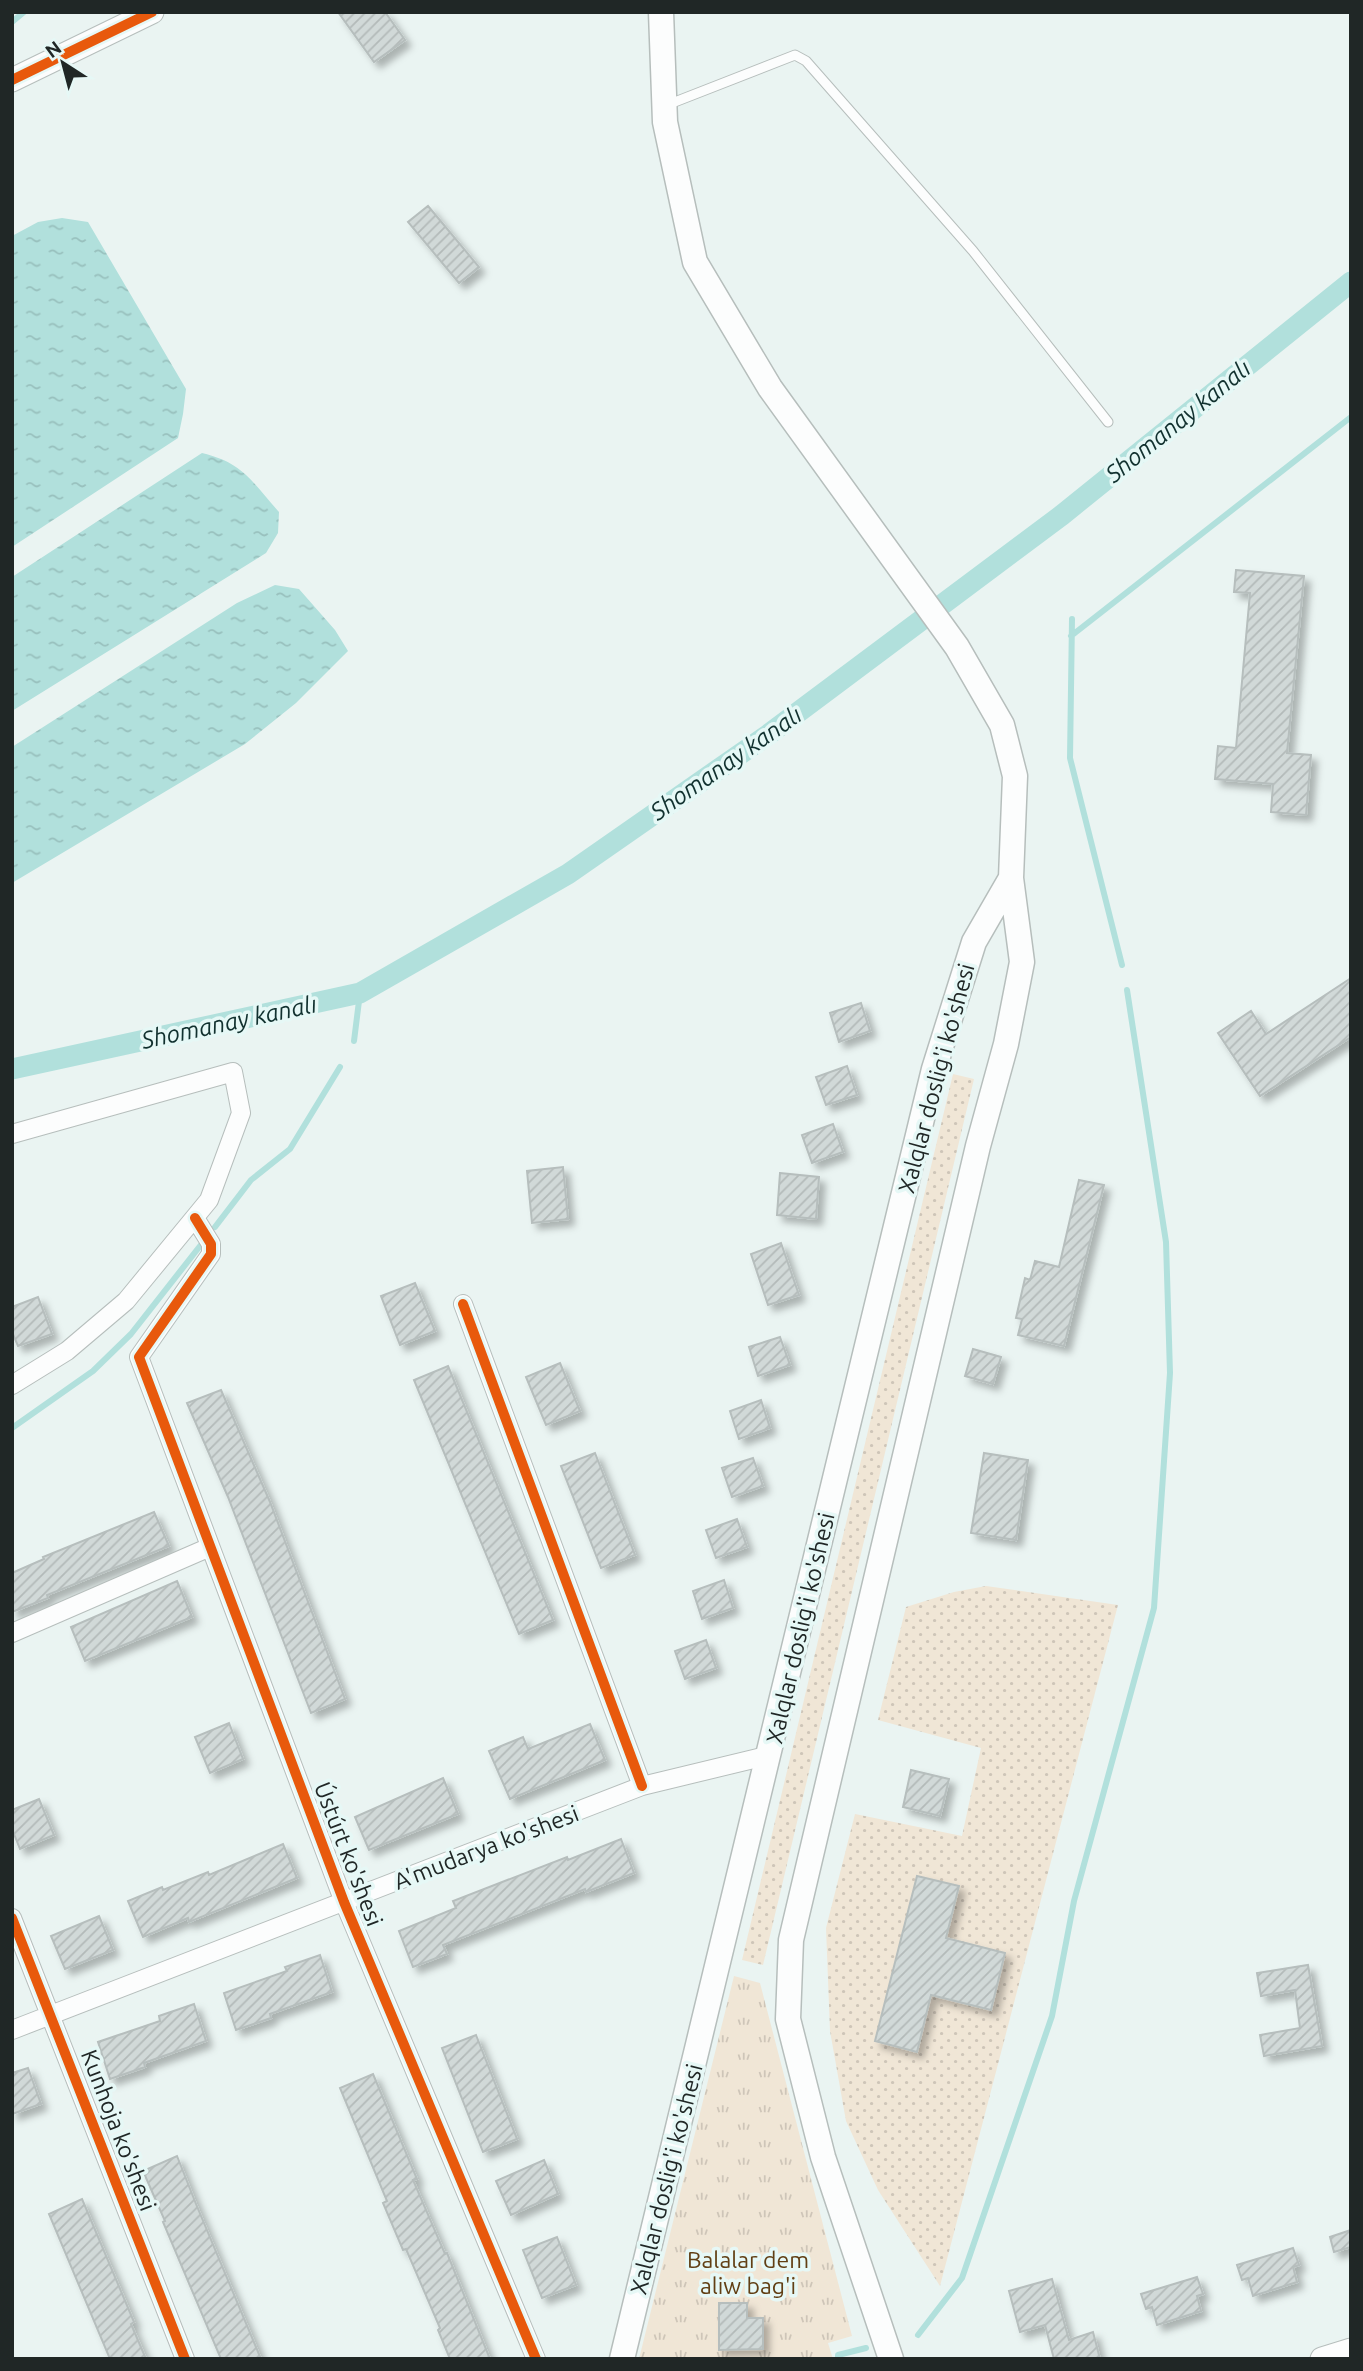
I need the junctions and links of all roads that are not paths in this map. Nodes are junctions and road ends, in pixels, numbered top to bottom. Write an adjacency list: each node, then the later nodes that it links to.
1 (152, 12): 3 (street)
2 (661, 12): 4 (main road)
3 (12, 80)
4 (664, 106): 5 (lane); 6 (main road)
5 (1108, 422)
6 (1011, 878): 13 (main road, Xalqlar doslig'i ko'shesi); 23 (main road)
7 (19, 1133): 8 (street)
8 (195, 1218): 10 (street); 11 (street, Ústúrt ko'shesi)
9 (463, 1304): 14 (street)
10 (12, 1385)
11 (210, 1547): 12 (street); 15 (street, Ústúrt ko'shesi)
12 (12, 1633)
13 (770, 1755): 14 (street, A'mudarya ko'shesi); 22 (main road, Xalqlar doslig'i ko'shesi)
14 (642, 1786): 15 (street, A'mudarya ko'shesi)
15 (344, 1902): 17 (street, A'mudarya ko'shesi); 21 (street, Ústúrt ko'shesi)
16 (12, 1918): 17 (street, Kunhoja ko'shesi)
17 (52, 2016): 18 (street, A'mudarya ko'shesi); 20 (street, Kunhoja ko'shesi)
18 (12, 2030)
19 (1351, 2350): 24 (street)
20 (185, 2359)
21 (536, 2359)
22 (622, 2359)
23 (891, 2359)
24 (1322, 2359)

